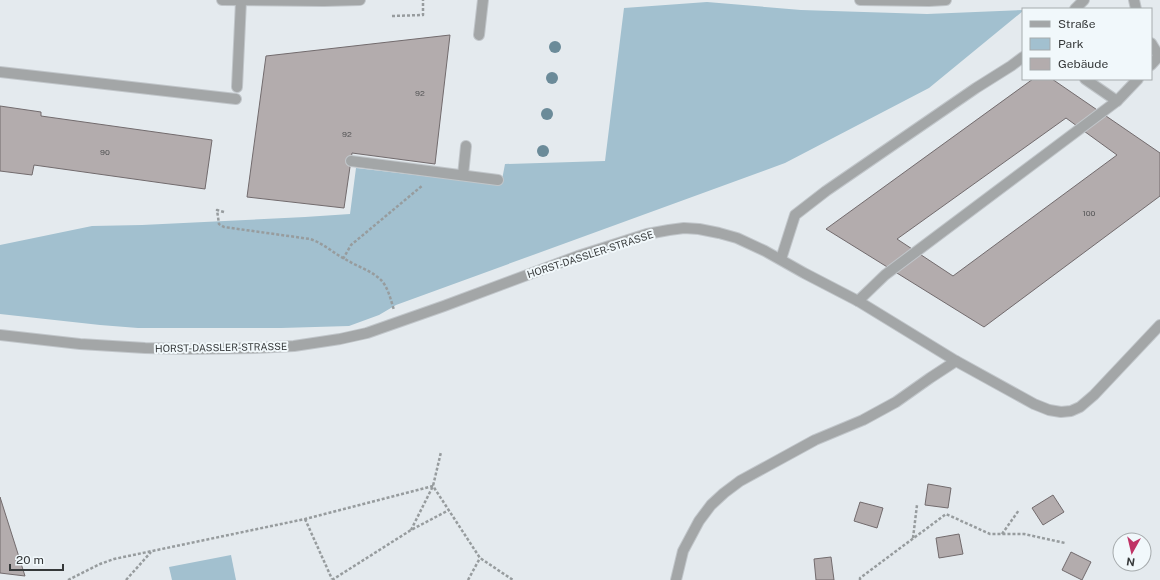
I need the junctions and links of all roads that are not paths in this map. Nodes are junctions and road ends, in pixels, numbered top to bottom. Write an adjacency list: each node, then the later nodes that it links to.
1 (222, 0): 7 (street)
2 (360, 0): 7 (street)
3 (483, 0): 9 (street)
4 (860, 0): 5 (street)
5 (946, 0)
6 (1084, 0): 8 (street)
7 (241, 1): 17 (street)
8 (1076, 8)
9 (479, 35)
10 (1152, 45): 11 (street)
11 (1160, 57): 13 (street)
12 (1022, 58): 24 (street)
13 (1152, 64)
14 (0, 72): 18 (street)
15 (1086, 80): 19 (street)
16 (1137, 80): 19 (street)
17 (237, 87)
18 (236, 99)
19 (1118, 101): 25 (street)
20 (466, 146): 22 (street)
21 (351, 161): 22 (street)
22 (463, 175): 23 (street)
23 (498, 180)
24 (781, 259): 25 (street, HORST-DASSLER-STRASSE); 27 (street, HORST-DASSLER-STRASSE)
25 (858, 301): 28 (street, HORST-DASSLER-STRASSE)
26 (1160, 325): 28 (street, HORST-DASSLER-STRASSE)
27 (0, 334)
28 (956, 361): 29 (street)
29 (676, 580)

